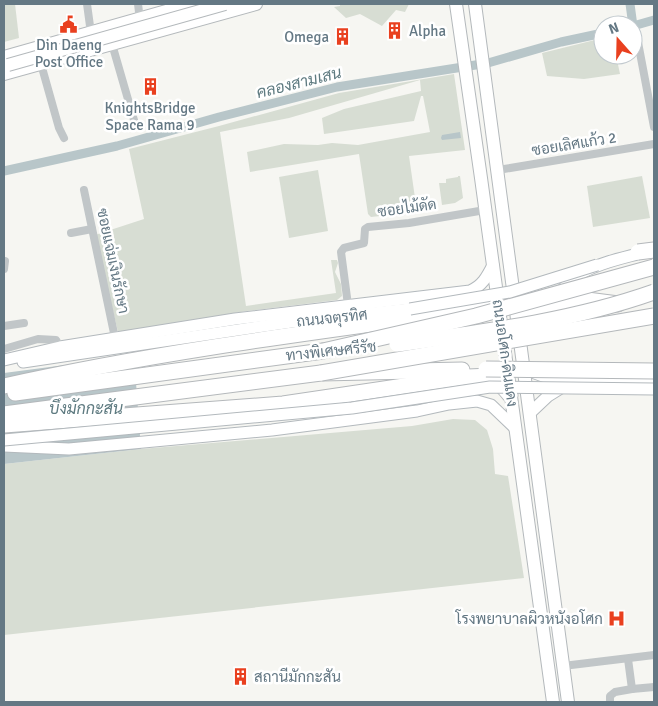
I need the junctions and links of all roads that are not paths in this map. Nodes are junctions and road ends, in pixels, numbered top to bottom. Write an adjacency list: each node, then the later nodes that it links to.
1 (87, 4): 10 (street)
2 (168, 4): 8 (main road)
3 (191, 4): 15 (main road)
4 (225, 4): 15 (main road, bridge)
5 (256, 4): 9 (main road)
6 (475, 4): 20 (main road, ถนนอโศก-ดินแดง)
7 (455, 6): 22 (main road, ถนนอโศก-ดินแดง)
8 (138, 8): 10 (main road)
9 (213, 10): 11 (main road)
10 (90, 26): 12 (main road)
11 (112, 44): 13 (main road); 16 (street)
12 (4, 51)
13 (41, 64): 15 (main road); 18 (street)
14 (642, 65): 17 (street)
15 (5, 66)
16 (136, 127)
17 (654, 127)
18 (64, 138)
19 (654, 144): 20 (street, ซอยเลิศแก้ว 2)
20 (498, 170): 32 (main road, ถนนอโศก-ดินแดง)
21 (84, 190): 23 (street, ซอยแจ่มเงินรักษา)
22 (485, 210): 27 (main road, ถนนอโศก-ดินแดง); 33 (street, ซอยไม้ดัด)
23 (92, 229): 24 (street); 38 (street, ซอยแจ่มเงินรักษา)
24 (71, 233)
25 (654, 249): 26 (highway, bridge); 34 (main road)
26 (638, 252): 44 (main road, ถนนจตุรทิศ, bridge)
27 (493, 265): 30 (main road, ถนนอโศก-ดินแดง); 33 (main road)
28 (654, 267): 42 (highway, bridge)
29 (654, 292): 42 (highway, ทางพิเศษศรีรัช, bridge)
30 (497, 298): 50 (highway); 53 (main road, ถนนอโศก-ดินแดง)
31 (654, 299): 34 (highway)
32 (515, 300): 34 (main road); 45 (main road, ถนนอโศก-ดินแดง)
33 (348, 304): 38 (main road)
34 (551, 309)
35 (654, 316): 47 (highway, ทางพิเศษศรีรัช, bridge)
36 (24, 323): 37 (street)
37 (4, 326)
38 (115, 338): 40 (main road)
39 (4, 343): 41 (street)
40 (60, 347): 41 (street); 43 (main road)
41 (4, 349)
42 (324, 351): 52 (highway, ทางพิเศษศรีรัช)
43 (4, 360)
44 (4, 365)
45 (524, 368): 48 (main road); 54 (main road, ถนนอโศก-ดินแดง)
46 (654, 371): 47 (highway, bridge)
47 (321, 373): 55 (highway, ทางพิเศษศรีรัช)
48 (574, 380): 49 (main road); 54 (main road)
49 (654, 381)
50 (4, 386)
51 (654, 389): 58 (main road, bridge)
52 (4, 394)
53 (510, 395): 56 (highway); 57 (main road, ถนนอโศก-ดินแดง)
54 (530, 413): 62 (main road, ถนนอโศก-ดินแดง)
55 (4, 414)
56 (4, 425)
57 (515, 428): 59 (main road); 65 (main road, ถนนอโศก-ดินแดง)
58 (4, 440)
59 (4, 446)
60 (654, 655): 61 (street)
61 (628, 659): 62 (street); 64 (street)
62 (563, 666): 66 (main road, ถนนอโศก-ดินแดง)
63 (654, 687): 64 (street)
64 (632, 689): 67 (street)
65 (553, 702)
66 (568, 702)
67 (610, 702)

